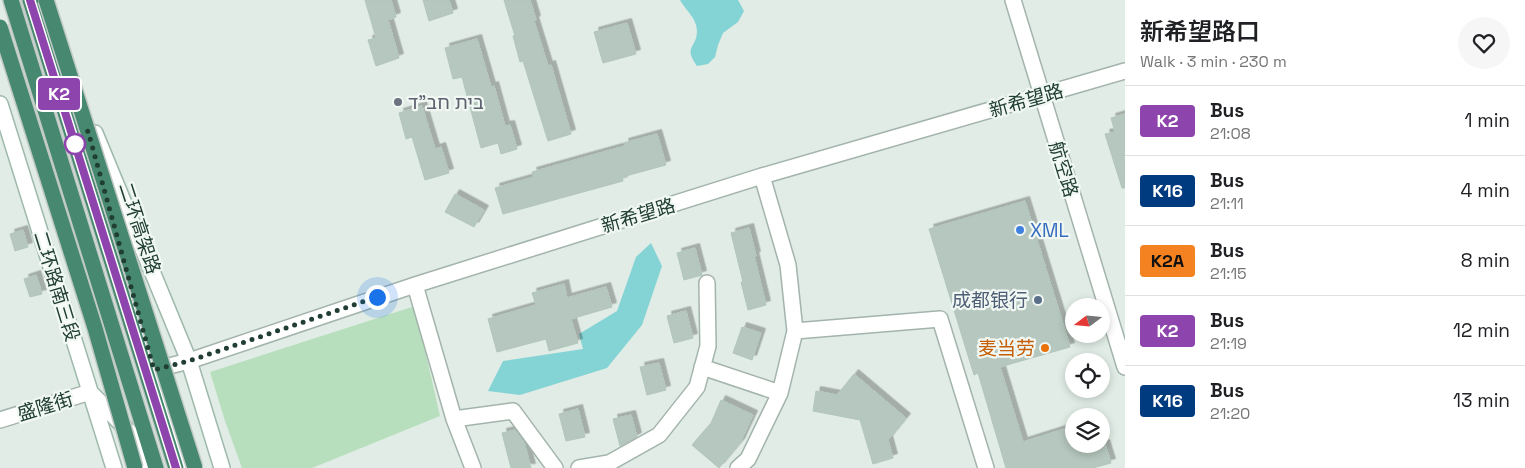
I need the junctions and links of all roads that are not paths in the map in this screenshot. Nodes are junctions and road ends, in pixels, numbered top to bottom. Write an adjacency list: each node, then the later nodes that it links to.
1 (11, 0): 25 (highway)
2 (30, 0): 26 (highway)
3 (48, 0): 7 (street); 28 (highway, 二环高架路, bridge)
4 (1013, 0): 8 (street, 航空路)
5 (0, 27): 23 (highway, bridge)
6 (1125, 71): 8 (street, 新希望路)
7 (78, 94): 14 (street); 17 (street)
8 (1042, 96): 10 (street, 新希望路); 16 (street, 航空路)
9 (0, 104): 18 (street, 二环路南三段)
10 (762, 176): 12 (street, 新希望路); 13 (street)
11 (707, 284): 15 (street)
12 (415, 285): 14 (street, 新希望路); 20 (street)
13 (795, 331): 19 (street); 34 (street)
14 (189, 361): 17 (street, 新希望路); 29 (street)
15 (702, 367): 19 (street); 32 (street)
16 (1125, 367)
17 (154, 370): 27 (street)
18 (90, 392): 21 (street, 盛隆街); 22 (street, 二环路南三段); 24 (street)
19 (780, 393): 33 (street)
20 (454, 419): 30 (street); 31 (street)
21 (0, 420)
22 (114, 468)
23 (135, 468)
24 (147, 468)
25 (156, 468)
26 (176, 468)
27 (186, 468)
28 (195, 468)
29 (222, 468)
30 (473, 468)
31 (556, 468)
32 (579, 468)
33 (738, 468)
34 (986, 468)

